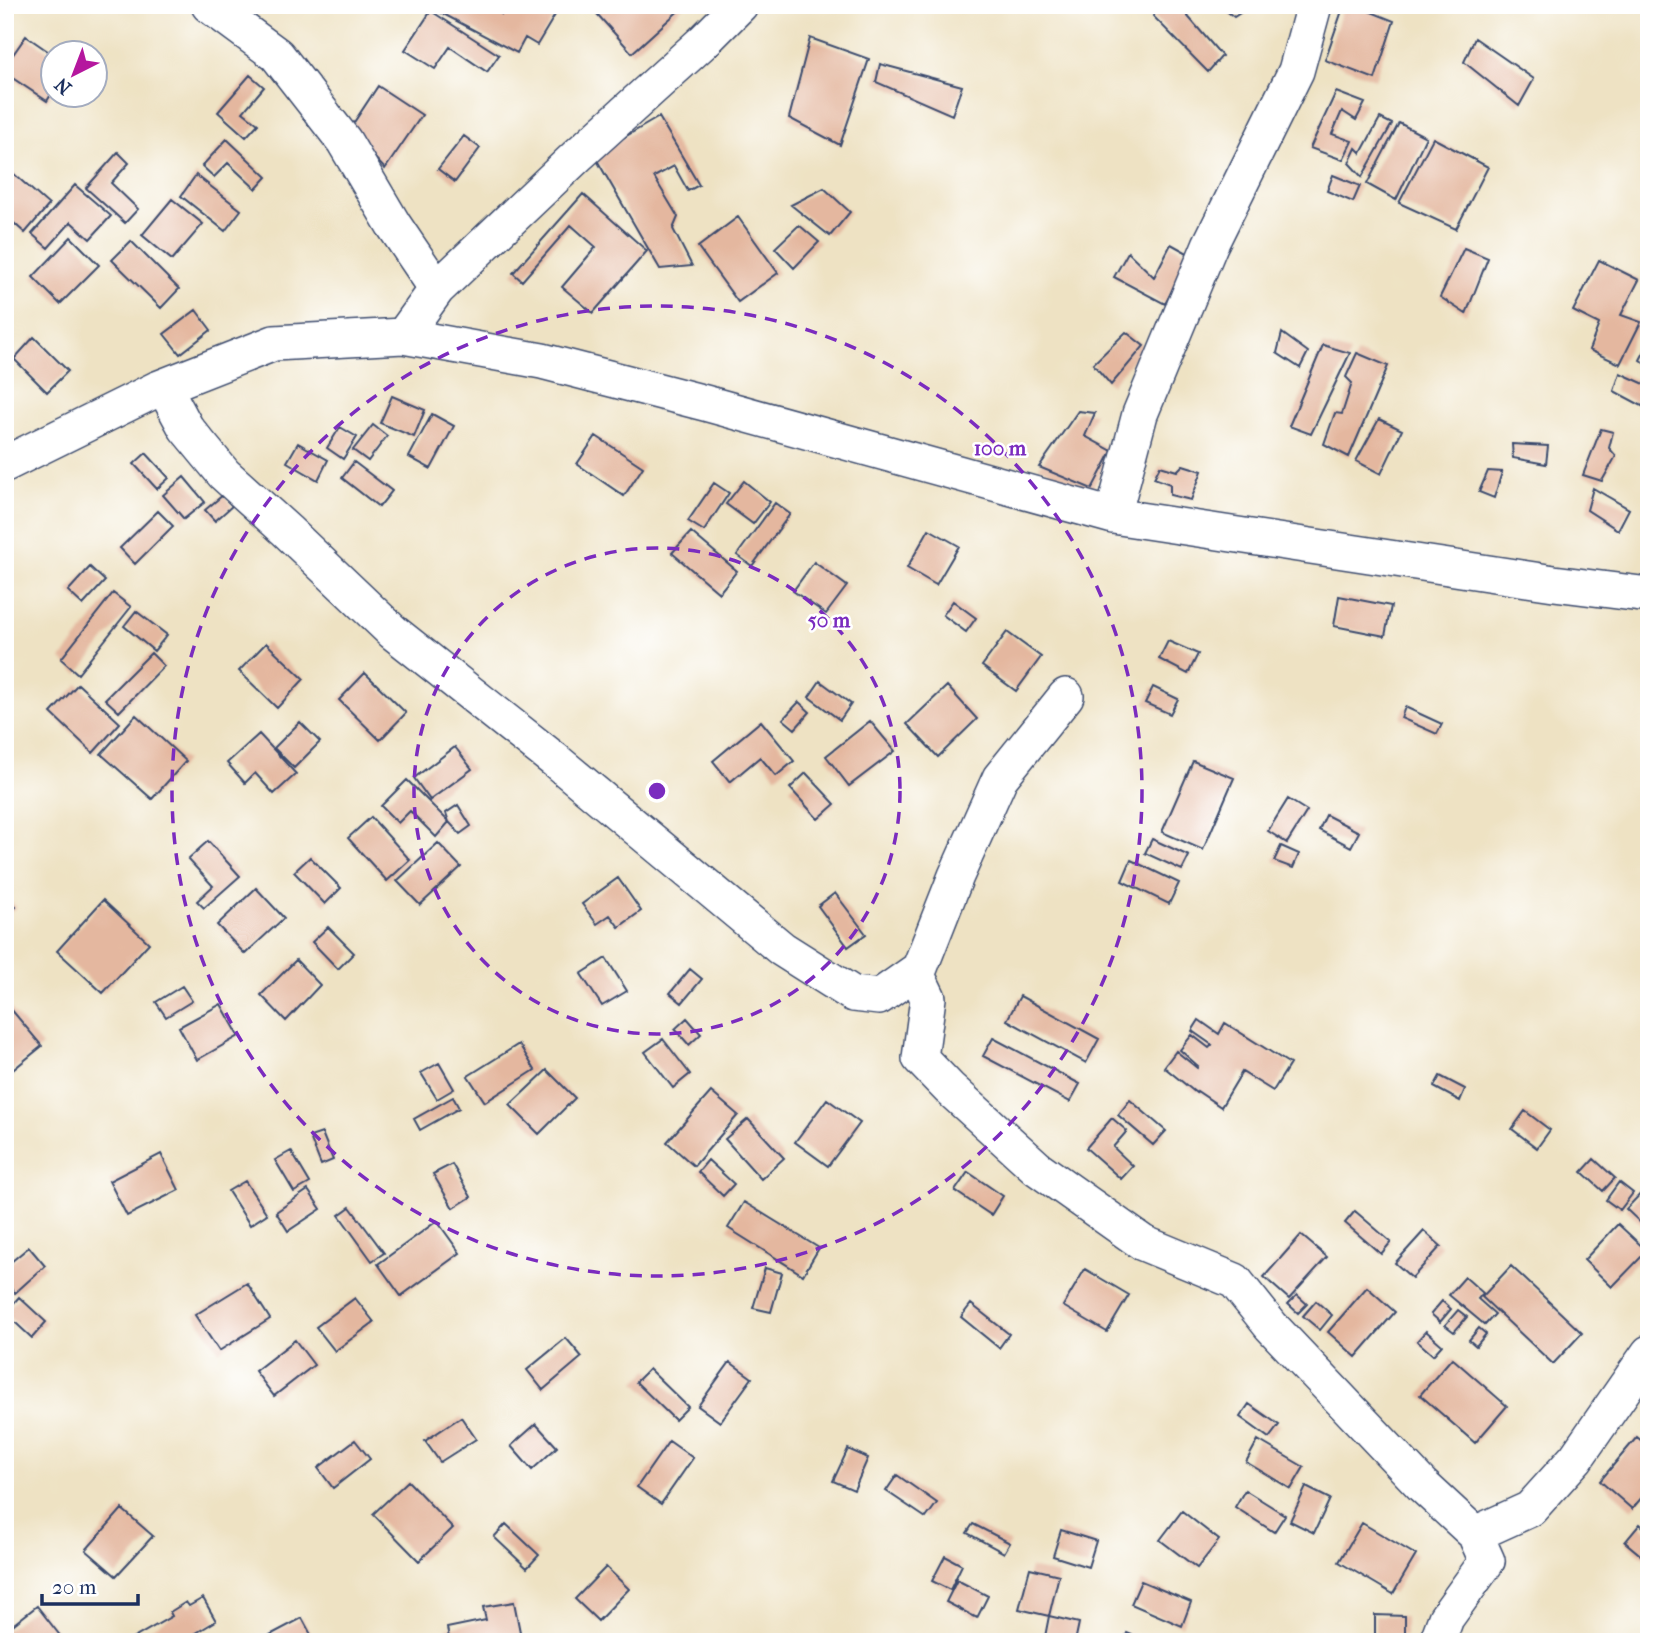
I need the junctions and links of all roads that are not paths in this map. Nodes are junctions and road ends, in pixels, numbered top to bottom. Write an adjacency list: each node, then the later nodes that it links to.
1 (209, 5): 4 (street)
2 (740, 5): 4 (street)
3 (1312, 5): 8 (street)
4 (437, 289): 5 (street)
5 (403, 336): 6 (street); 8 (street)
6 (164, 387): 7 (street); 11 (street)
7 (5, 464)
8 (1113, 516): 9 (street)
9 (1649, 595)
10 (1066, 696): 11 (street)
11 (919, 969): 13 (street)
12 (1649, 1353): 13 (street)
13 (1475, 1534): 14 (street)
14 (1437, 1642)

